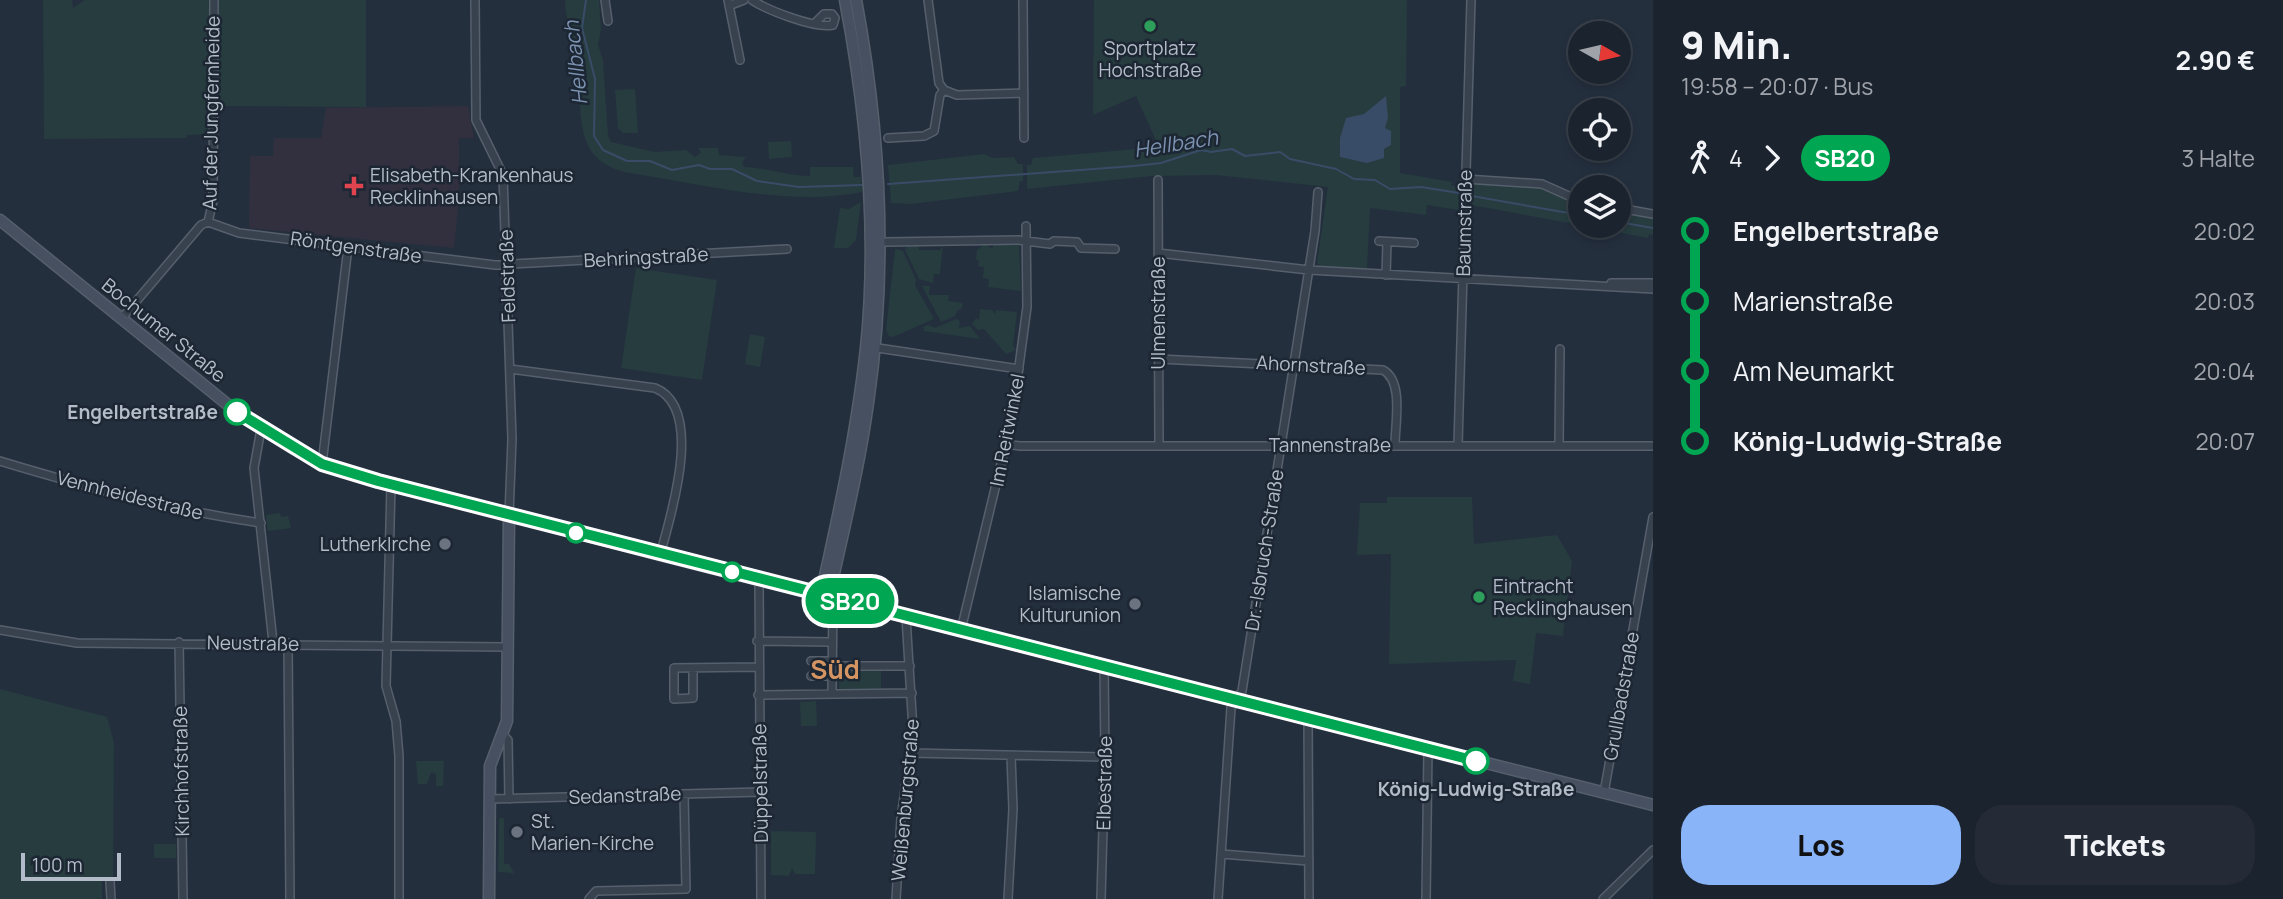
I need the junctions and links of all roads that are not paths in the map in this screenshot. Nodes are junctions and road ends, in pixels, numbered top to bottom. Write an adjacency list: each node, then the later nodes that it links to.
1 (214, 0): 26 (street, Auf der Jungfernheide)
2 (475, 0): 35 (street, Feldstraße)
3 (605, 0): 12 (street)
4 (744, 0): 11 (street)
5 (752, 0): 13 (street)
6 (845, 0): 43 (main road)
7 (856, 0): 43 (main road)
8 (928, 0): 15 (street)
9 (1023, 0): 16 (street)
10 (1471, 0): 19 (street, Baumstraße)
11 (730, 3): 14 (street)
12 (608, 21)
13 (815, 23)
14 (740, 60)
15 (944, 90): 16 (street); 17 (street)
16 (1024, 93): 18 (street)
17 (888, 138)
18 (1024, 138)
19 (1465, 179): 22 (street); 38 (street, Baumstraße)
20 (1158, 180): 34 (street, Ulmenstraße)
21 (1318, 192): 36 (street, Dr.-Isbruch-Straße)
22 (1568, 196)
23 (1631, 210): 24 (street)
24 (1653, 214)
25 (0, 220): 42 (main road, Bochumer Straße)
26 (208, 222): 31 (street, Röntgenstraße); 42 (street, Auf der Jungfernheide)
27 (1026, 226): 28 (street, Im Reitwinkel)
28 (1026, 241): 29 (street); 33 (street); 48 (street, Im Reitwinkel)
29 (886, 242)
30 (1415, 243): 37 (street)
31 (348, 247): 35 (street, Röntgenstraße); 58 (street)
32 (787, 249): 35 (street, Behringstraße)
33 (1115, 249)
34 (1158, 253): 36 (street); 45 (street, Ulmenstraße)
35 (506, 265): 47 (street, Feldstraße)
36 (1309, 271): 37 (street); 46 (street, Dr.-Isbruch-Straße)
37 (1386, 275): 38 (street)
38 (1463, 278): 40 (street); 54 (street, Baumstraße)
39 (1653, 283): 40 (street)
40 (1604, 285): 41 (street)
41 (1653, 289)
42 (122, 318): 49 (main road, Bochumer Straße)
43 (871, 347): 48 (street); 65 (main road)
44 (1560, 349): 51 (street)
45 (1159, 359): 46 (street, Ahornstraße); 52 (street, Ulmenstraße)
46 (1294, 365): 53 (street, Ahornstraße); 55 (street, Dr.-Isbruch-Straße)
47 (510, 369): 60 (street, Feldstraße); 63 (street)
48 (1019, 369): 50 (street, Im Reitwinkel)
49 (261, 429): 58 (main road, Bochumer Straße); 62 (street)
50 (1006, 444): 52 (street, Tannenstraße); 68 (street, Im Reitwinkel)
51 (1559, 444): 54 (street, Tannenstraße); 56 (street, Tannenstraße)
52 (1158, 445): 55 (street, Tannenstraße)
53 (1395, 445): 54 (street, Tannenstraße); 55 (street, Tannenstraße)
54 (1458, 445)
55 (1281, 446): 87 (street, Dr.-Isbruch-Straße)
56 (1653, 446)
57 (0, 461): 62 (street, Vennheidestraße)
58 (322, 464): 59 (main road, Bochumer Straße)
59 (391, 485): 60 (main road, Bochumer Straße); 74 (street)
60 (509, 516): 63 (main road, Bochumer Straße); 75 (main road)
61 (1653, 517): 95 (street, Grullbadstraße)
62 (261, 523): 71 (street)
63 (660, 555): 64 (main road, Bochumer Straße)
64 (758, 579): 65 (main road, Bochumer Straße); 69 (street, Düppelstraße)
65 (827, 595): 66 (main road, Bochumer Straße); 72 (street)
66 (906, 617): 68 (main road, Bochumer Straße); 78 (street, Weißenburgstraße)
67 (0, 629): 70 (street, Neustraße)
68 (961, 630): 79 (main road, Bochumer Straße)
69 (757, 641): 72 (street); 80 (street, Düppelstraße)
70 (179, 642): 71 (street, Neustraße); 106 (street, Kirchhofstraße)
71 (273, 642): 73 (street, Neustraße)
72 (831, 642): 77 (street)
73 (288, 643): 74 (street, Neustraße); 107 (street)
74 (385, 645): 75 (street, Neustraße); 108 (street)
75 (507, 647): 89 (main road)
76 (811, 661): 77 (street)
77 (834, 664): 78 (street); 83 (street)
78 (910, 666): 84 (street, Weißenburgstraße)
79 (1104, 666): 87 (main road, Bochumer Straße); 93 (street, Elbestraße)
80 (758, 667): 81 (street); 86 (street, Düppelstraße)
81 (693, 668): 81 (street)
82 (811, 676): 83 (street)
83 (832, 676): 85 (street)
84 (912, 693): 85 (street); 91 (street, Weißenburgstraße)
85 (832, 694): 86 (street)
86 (758, 695): 94 (street, Düppelstraße)
87 (1236, 700): 88 (main road, Bochumer Straße); 101 (street, Dr.-Isbruch-Straße)
88 (1308, 718): 90 (main road, Bochumer Straße); 102 (street)
89 (503, 734): 97 (main road); 98 (street)
90 (1428, 749): 95 (main road, Bochumer Straße); 118 (street)
91 (910, 753): 92 (street); 113 (street, Weißenburgstraße)
92 (1011, 756): 93 (street); 114 (street)
93 (1105, 757): 115 (street, Elbestraße)
94 (761, 792): 96 (street, Sedanstraße); 112 (street, Düppelstraße)
95 (1604, 793): 99 (main road, Bochumer Straße)
96 (684, 794): 98 (street, Sedanstraße); 104 (street)
97 (490, 799): 98 (street, Sedanstraße); 109 (main road)
98 (509, 799)
99 (1653, 805)
100 (1653, 850): 119 (street)
101 (1221, 854): 102 (street); 116 (street, Dr.-Isbruch-Straße)
102 (1308, 861): 117 (street)
103 (110, 883): 105 (street)
104 (686, 889): 110 (street); 111 (street)
105 (111, 899)
106 (183, 899)
107 (290, 899)
108 (399, 899)
109 (489, 899)
110 (589, 899)
111 (686, 899)
112 (761, 899)
113 (896, 899)
114 (1008, 899)
115 (1101, 899)
116 (1218, 899)
117 (1309, 899)
118 (1426, 899)
119 (1603, 899)

